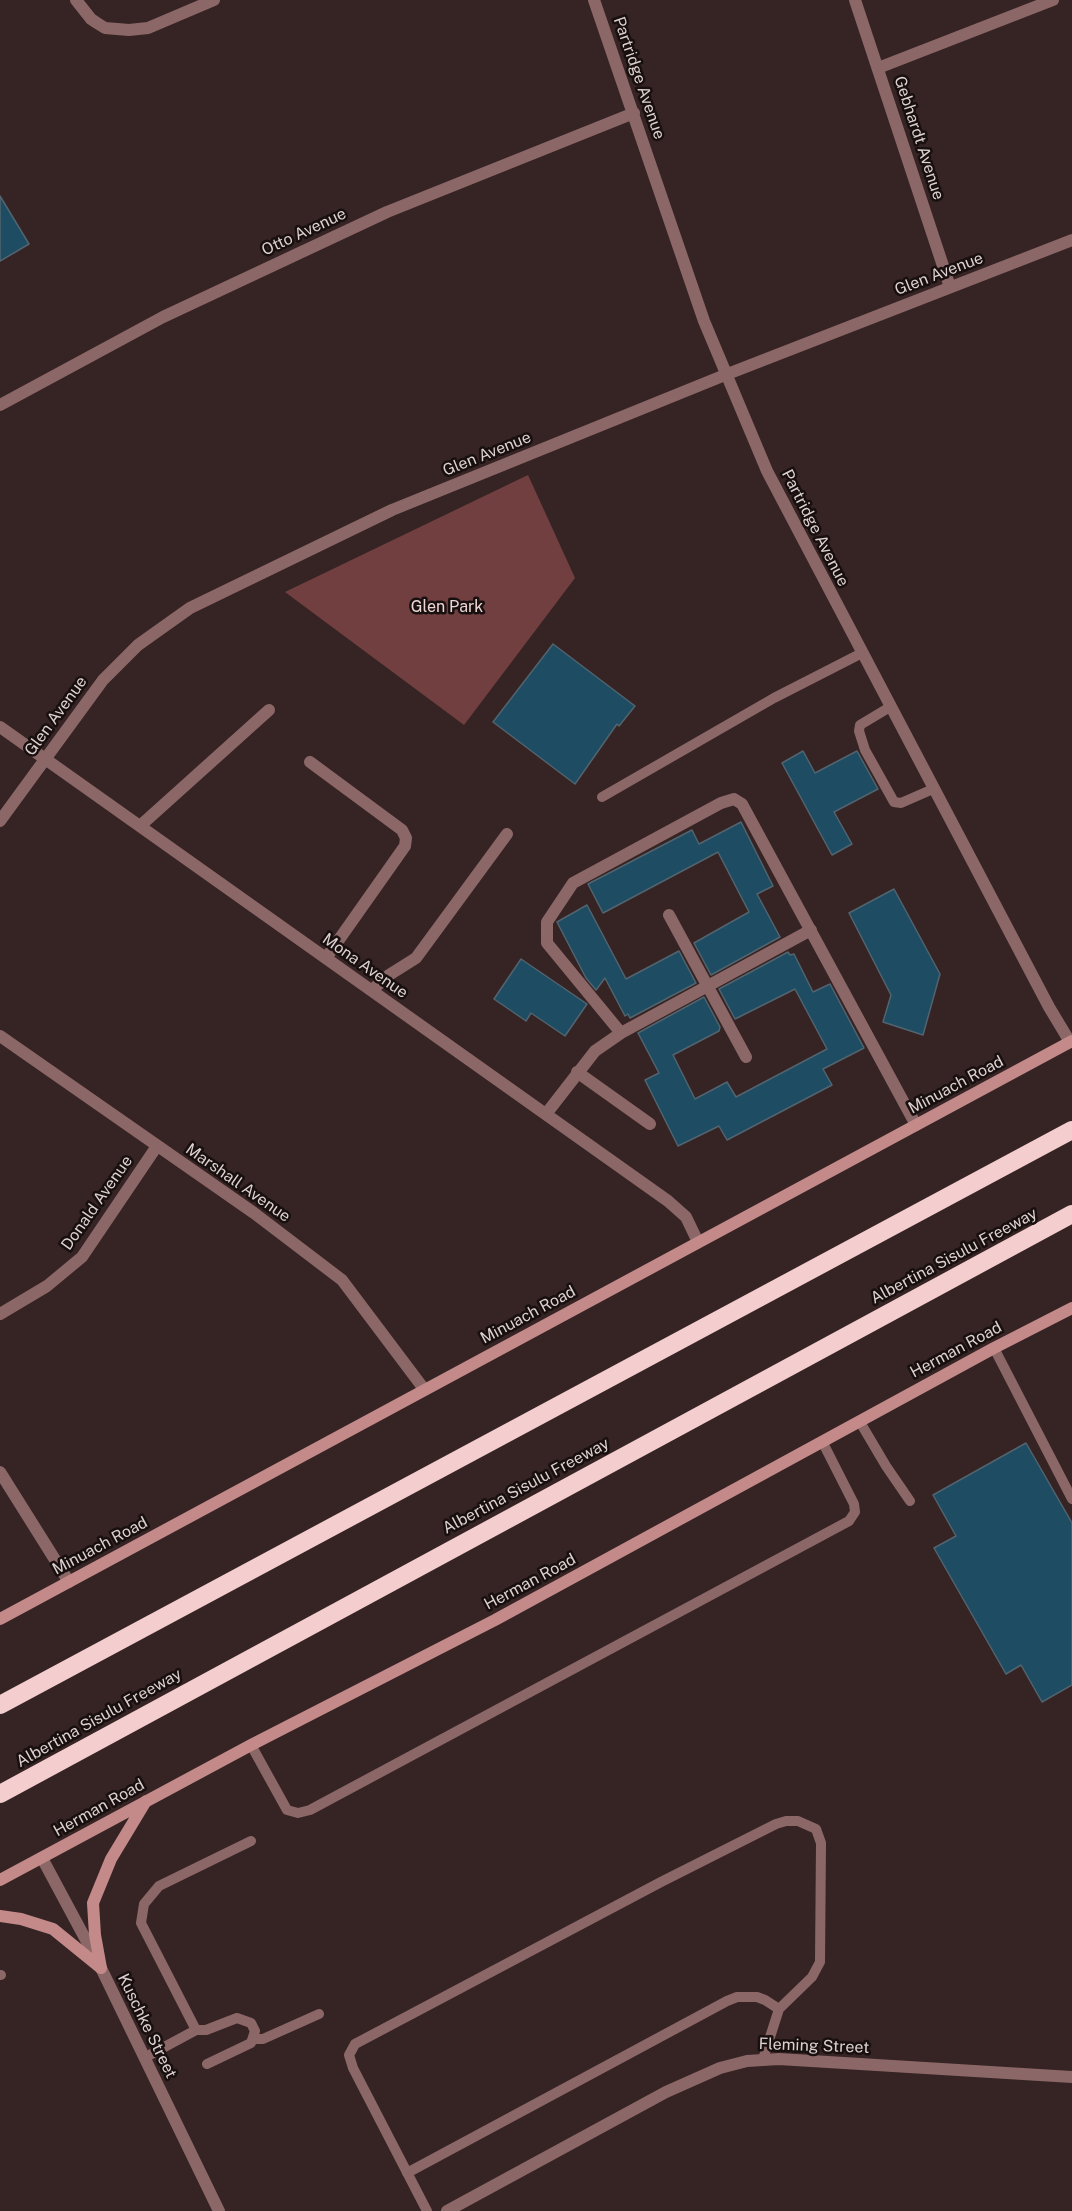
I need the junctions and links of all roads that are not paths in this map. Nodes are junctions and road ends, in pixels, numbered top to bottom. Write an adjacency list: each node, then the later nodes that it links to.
1 (76, 0): 2 (street)
2 (214, 0)
3 (594, 0): 7 (street, Partridge Avenue)
4 (855, 0): 6 (street, Gebhardt Avenue)
5 (1053, 0): 6 (street)
6 (878, 68): 9 (street, Gebhardt Avenue)
7 (634, 113): 10 (street, Partridge Avenue); 11 (street, Otto Avenue)
8 (1072, 240): 9 (street, Glen Avenue)
9 (950, 287): 10 (street, Glen Avenue)
10 (725, 375): 12 (street, Partridge Avenue); 16 (street, Glen Avenue)
11 (0, 405)
12 (862, 653): 13 (street, Partridge Avenue); 19 (lane)
13 (890, 707): 18 (street, Partridge Avenue); 18 (lane)
14 (269, 710): 21 (street)
15 (0, 727): 16 (street, Mona Avenue)
16 (45, 759): 20 (street, Glen Avenue); 21 (street, Mona Avenue)
17 (310, 762): 25 (street)
18 (933, 789): 30 (street, Partridge Avenue)
19 (602, 797)
20 (0, 821)
21 (140, 826): 25 (street, Mona Avenue)
22 (507, 834): 27 (street)
23 (669, 915): 26 (street)
24 (811, 930): 26 (street); 28 (street); 35 (street)
25 (326, 958): 27 (street, Mona Avenue)
26 (708, 985): 28 (street); 31 (street)
27 (372, 990): 33 (street, Mona Avenue)
28 (621, 1033): 32 (street)
29 (0, 1036): 37 (street, Marshall Avenue)
30 (1071, 1042): 35 (main road, Minuach Road)
31 (746, 1057)
32 (577, 1072): 33 (street); 34 (street)
33 (546, 1114): 39 (street, Mona Avenue)
34 (650, 1124)
35 (916, 1125): 39 (main road, Minuach Road)
36 (1072, 1130): 51 (highway)
37 (157, 1146): 41 (street, Donald Avenue); 43 (street, Marshall Avenue)
38 (1072, 1214): 53 (highway, Albertina Sisulu Freeway)
39 (698, 1242): 43 (main road, Minuach Road)
40 (1072, 1308): 42 (main road, Herman Road)
41 (0, 1314)
42 (994, 1348): 44 (main road, Herman Road); 47 (lane)
43 (424, 1389): 49 (main road, Minuach Road)
44 (860, 1422): 45 (main road, Herman Road); 48 (lane)
45 (823, 1443): 52 (main road, Herman Road); 52 (lane)
46 (0, 1472): 49 (street)
47 (1072, 1499)
48 (910, 1501)
49 (69, 1582): 50 (main road, Minuach Road)
50 (0, 1619)
51 (0, 1706)
52 (251, 1745): 54 (main road, Herman Road)
53 (0, 1794)
54 (147, 1800): 56 (main road, Herman Road); 59 (main road)
55 (251, 1840): 62 (lane)
56 (42, 1858): 57 (main road, Herman Road); 59 (street, Kuschke Street)
57 (0, 1881)
58 (0, 1916): 59 (main road)
59 (101, 1968): 64 (street, Kuschke Street)
60 (779, 2010): 65 (lane); 68 (lane); 68 (lane)
61 (319, 2014): 63 (lane)
62 (196, 2030): 63 (lane); 64 (lane)
63 (253, 2039): 66 (lane)
64 (144, 2058): 69 (street, Kuschke Street)
65 (762, 2059): 67 (street, Fleming Street); 71 (street, Fleming Street)
66 (207, 2064)
67 (1072, 2077)
68 (407, 2173): 70 (lane)
69 (219, 2211)
70 (427, 2211)
71 (447, 2211)

